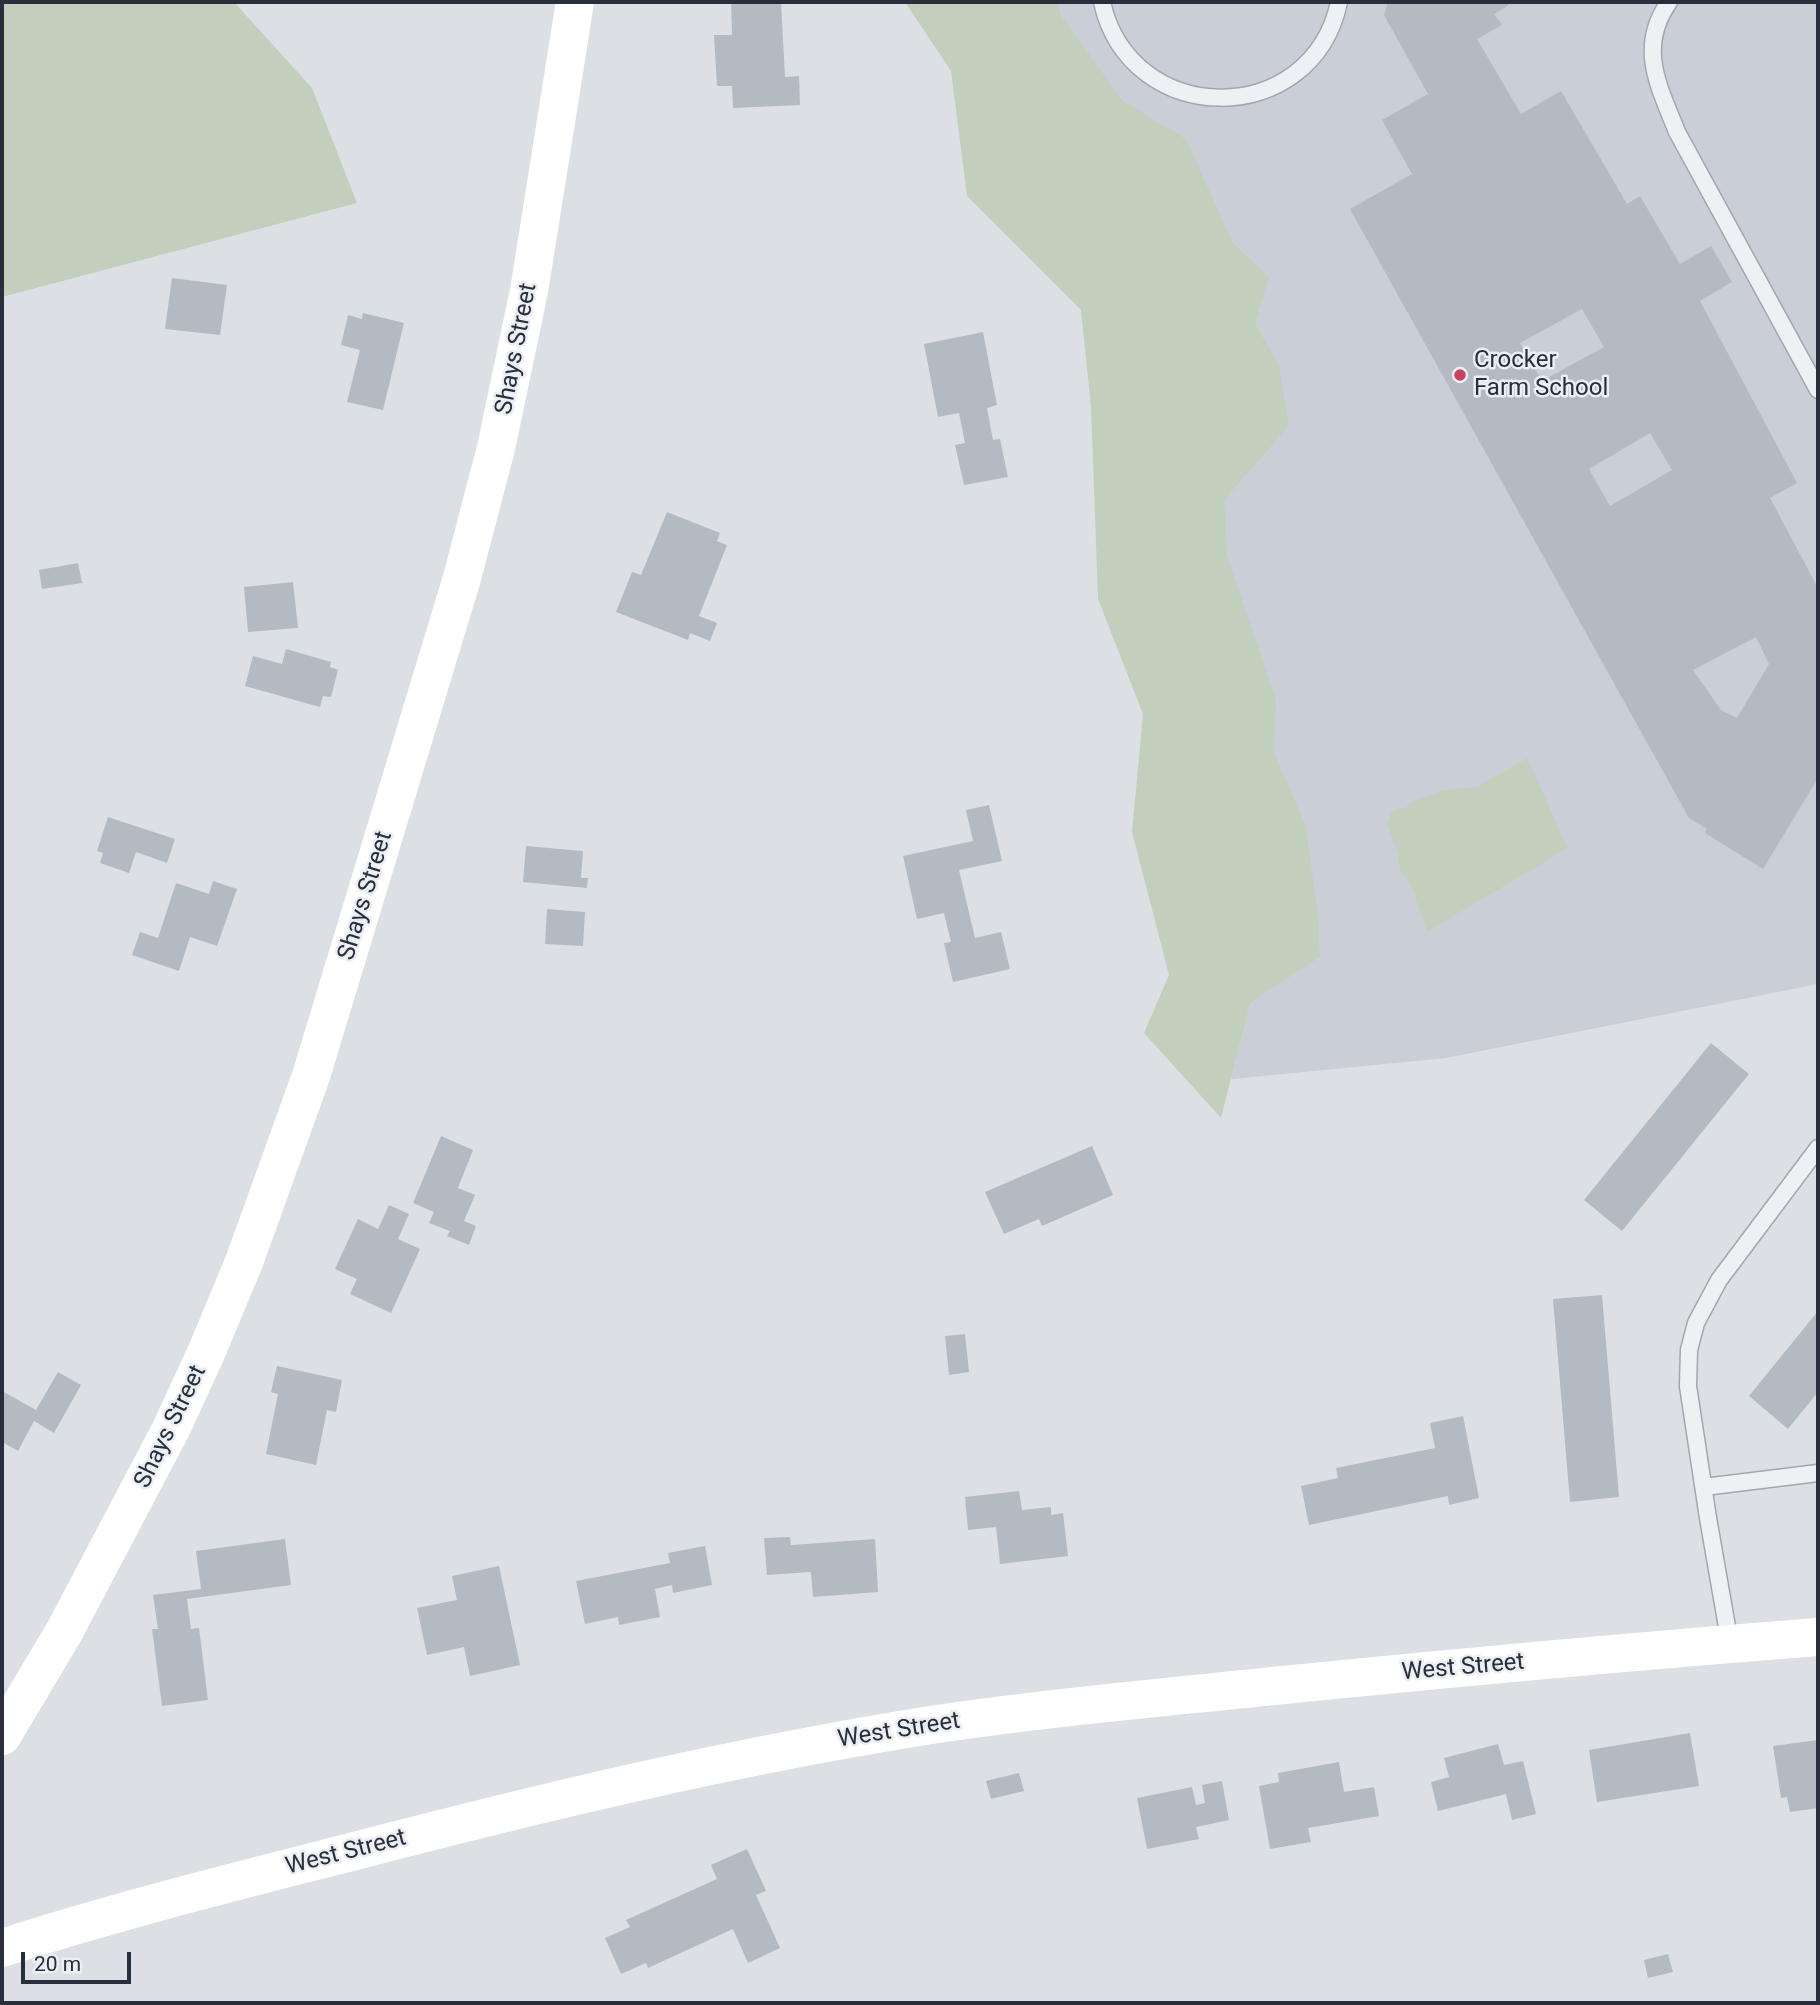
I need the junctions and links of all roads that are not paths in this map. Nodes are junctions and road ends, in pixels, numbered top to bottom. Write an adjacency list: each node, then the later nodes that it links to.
1 (575, 2): 11 (main road, Shays Street)
2 (1102, 2): 3 (lane)
3 (1339, 2)
4 (1669, 2): 5 (lane)
5 (1818, 390)
6 (1818, 1148): 8 (lane)
7 (1818, 1473): 8 (lane)
8 (1704, 1488): 10 (lane)
9 (1818, 1637): 10 (main road, West Street)
10 (1730, 1644): 12 (main road, West Street)
11 (2, 1737)
12 (2, 1948)

